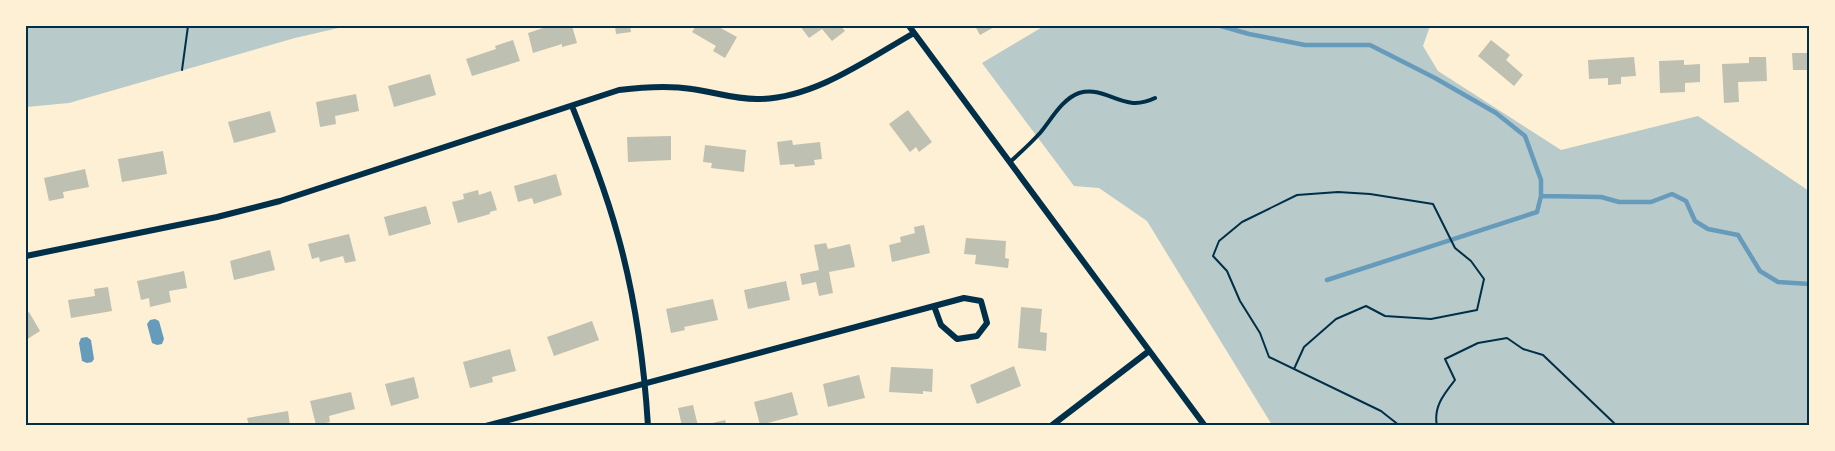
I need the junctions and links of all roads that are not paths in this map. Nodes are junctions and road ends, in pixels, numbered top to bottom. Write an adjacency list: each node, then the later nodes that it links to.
1 (909, 26): 2 (street)
2 (914, 33): 4 (street); 5 (street)
3 (1155, 99): 5 (lane)
4 (572, 106): 6 (street); 9 (street)
5 (1010, 162): 8 (street)
6 (26, 256)
7 (934, 306): 7 (street); 9 (street)
8 (1149, 351): 12 (street); 13 (street)
9 (645, 382): 10 (street); 11 (street)
10 (486, 426)
11 (648, 426)
12 (1051, 426)
13 (1205, 426)

